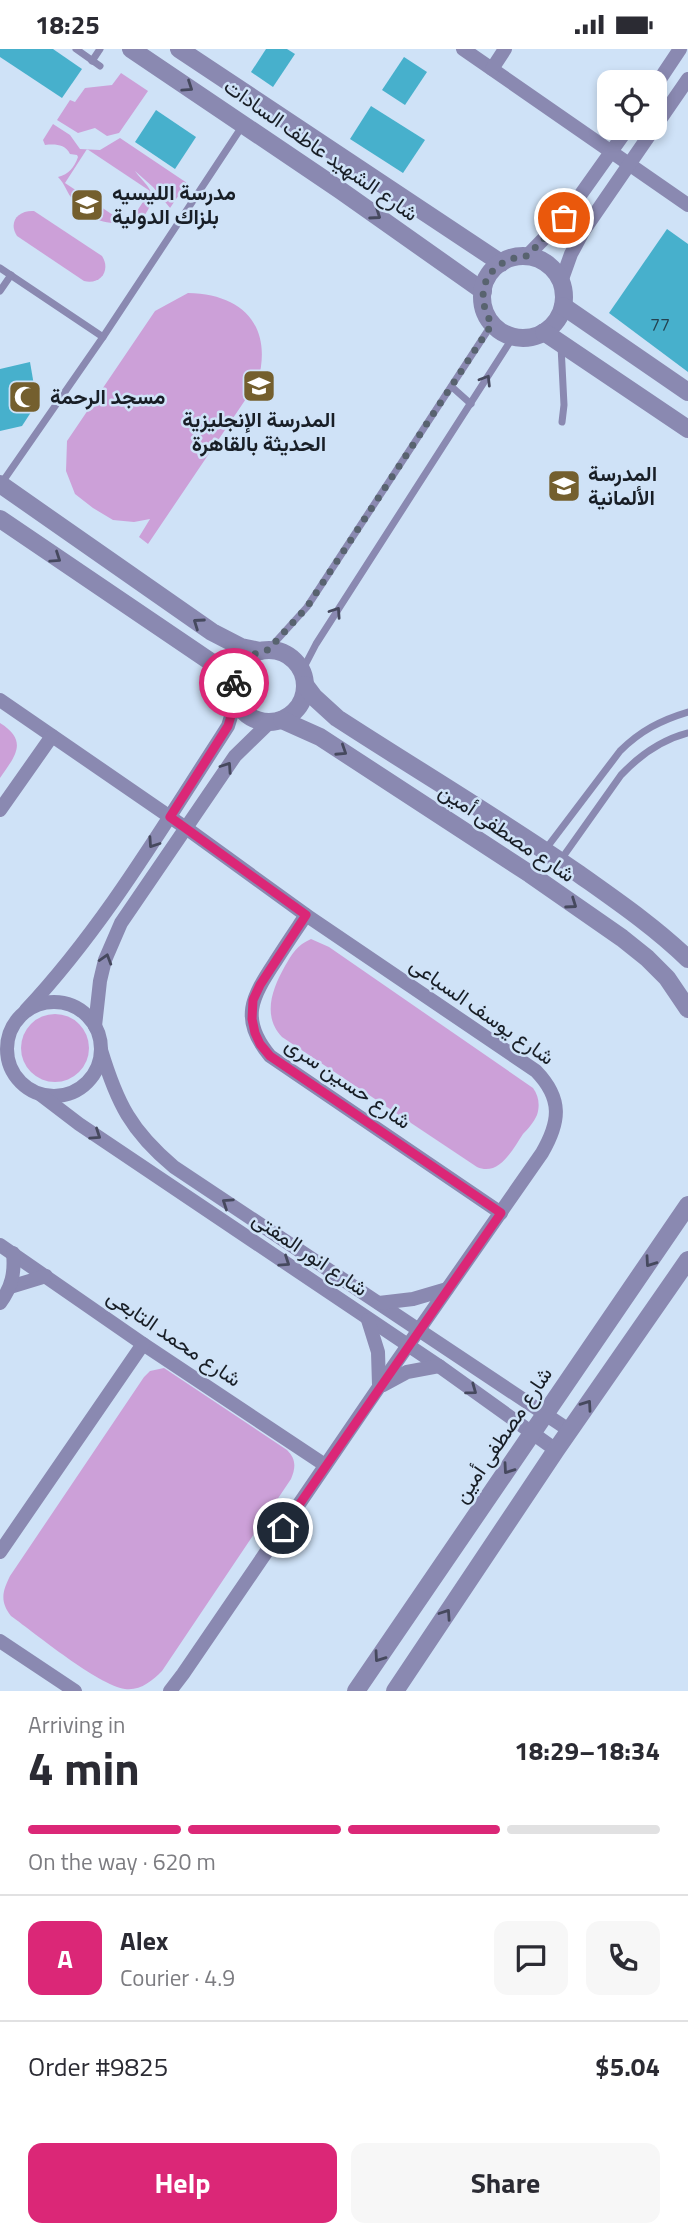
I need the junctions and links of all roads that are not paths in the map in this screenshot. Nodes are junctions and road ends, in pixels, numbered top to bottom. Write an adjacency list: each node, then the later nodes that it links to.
1 (76, 49): 8 (lane)
2 (100, 49): 8 (lane)
3 (131, 49): 14 (street, شارع الشهيد عاطف السادات, one-way to 14)
4 (179, 49): 13 (street, شارع الشهيد عاطف السادات)
5 (463, 49): 10 (street)
6 (505, 49): 10 (street)
7 (680, 49): 11 (street)
8 (92, 61): 9 (lane)
9 (100, 67)
10 (492, 69): 16 (street)
11 (666, 70)
12 (688, 79): 17 (street)
13 (259, 102): 14 (street); 20 (street, شارع الشهيد عاطف السادات)
14 (243, 124): 25 (street, شارع الشهيد عاطف السادات, one-way to 25); 29 (lane)
15 (620, 140): 16 (street)
16 (612, 152): 17 (street); 19 (street)
17 (631, 165): 18 (street); 23 (street)
18 (688, 205)
19 (527, 256): 20 (street); 23 (street)
20 (501, 263): 25 (street)
21 (0, 268): 22 (lane)
22 (11, 275): 24 (lane); 29 (lane)
23 (561, 282): 26 (street)
24 (0, 291)
25 (483, 291): 27 (street)
26 (563, 306): 28 (street); 33 (street)
27 (492, 324): 30 (street); 32 (lane)
28 (544, 333): 30 (street); 31 (street)
29 (103, 337): 37 (lane)
30 (513, 337): 34 (lane, one-way to 30)
31 (561, 343): 35 (lane); 36 (street)
32 (452, 387): 34 (lane); 40 (lane)
33 (688, 392)
34 (471, 404): 41 (lane, one-way to 34)
35 (562, 422)
36 (688, 429)
37 (4, 487): 38 (street); 40 (street, one-way to 37)
38 (0, 510)
39 (0, 519): 42 (street, one-way to 42)
40 (264, 651): 41 (street); 42 (street)
41 (304, 678): 45 (street); 51 (street, شارع مصطفى أمين)
42 (235, 697): 45 (street); 49 (street)
43 (0, 700): 47 (street, شارع يوسف السباعى)
44 (688, 712): 51 (lane)
45 (276, 721): 50 (street, one-way to 45); 53 (street, شارع مصطفى أمين, one-way to 53)
46 (688, 733): 52 (lane)
47 (52, 736): 48 (street); 49 (street, شارع يوسف السباعى)
48 (0, 810)
49 (170, 817): 50 (street, شارع يوسف السباعى); 57 (street, one-way to 57)
50 (186, 828): 54 (street, شارع يوسف السباعى); 58 (street, one-way to 50)
51 (545, 851): 52 (street, شارع مصطفى أمين); 53 (street)
52 (560, 861): 53 (street); 55 (street, شارع مصطفى أمين)
53 (537, 879): 56 (street, شارع مصطفى أمين, one-way to 56)
54 (306, 915): 65 (street, شارع حسين سرى); 65 (street, شارع يوسف السباعى)
55 (688, 960)
56 (688, 1009)
57 (21, 1015): 58 (street); 59 (street); 62 (street)
58 (95, 1026): 60 (street)
59 (0, 1030)
60 (101, 1050): 63 (street); 72 (street, شارع انور المفتى, one-way to 60)
61 (0, 1079): 62 (street)
62 (20, 1083): 63 (street)
63 (41, 1095): 73 (street, شارع انور المفتى, one-way to 73)
64 (688, 1205): 79 (street, شارع مصطفى أمين, one-way to 79)
65 (501, 1213): 70 (street, شارع يوسف السباعى)
66 (6, 1249): 68 (street, شارع محمد التابعى); 69 (street)
67 (688, 1260): 80 (street, one-way to 67)
68 (47, 1276): 69 (street); 75 (street, شارع محمد التابعى)
69 (10, 1287): 71 (street)
70 (446, 1289): 72 (street); 74 (street, شارع يوسف السباعى)
71 (0, 1303)
72 (379, 1303): 74 (street, شارع انور المفتى)
73 (368, 1318): 76 (street, شارع انور المفتى); 78 (street)
74 (419, 1329): 76 (street, شارع يوسف السباعى); 79 (street, شارع انور المفتى)
75 (143, 1345): 83 (street, شارع محمد التابعى); 84 (street)
76 (408, 1345): 77 (street, شارع انور المفتى); 78 (street, شارع يوسف السباعى)
77 (439, 1366): 78 (street); 81 (street, شارع انور المفتى, one-way to 81)
78 (379, 1387): 83 (street, شارع يوسف السباعى)
79 (545, 1414): 80 (street, شارع انور المفتى); 81 (street, شارع مصطفى أمين)
80 (569, 1430): 82 (street)
81 (532, 1434): 82 (street, شارع انور المفتى); 88 (street, شارع مصطفى أمين, one-way to 88)
82 (556, 1450): 89 (street, one-way to 82)
83 (325, 1465): 87 (street, شارع يوسف السباعى)
84 (0, 1552)
85 (0, 1641): 86 (street)
86 (75, 1691)
87 (170, 1691)
88 (356, 1691)
89 (395, 1691)

